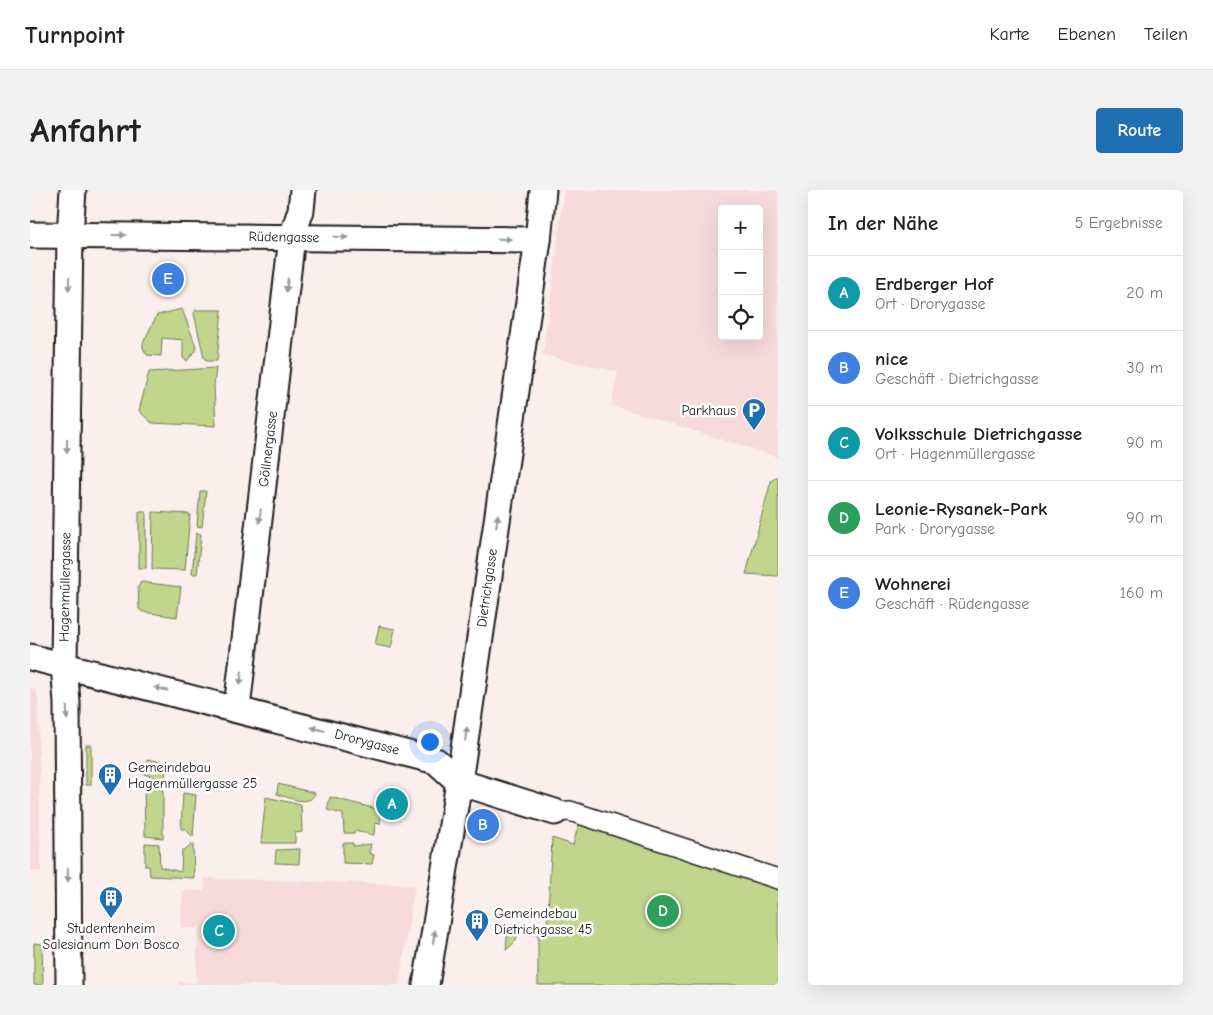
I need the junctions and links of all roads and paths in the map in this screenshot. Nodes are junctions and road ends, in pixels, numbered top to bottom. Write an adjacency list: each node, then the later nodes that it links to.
1 (73, 190): 5 (street, Hagenmüllergasse)
2 (303, 190): 6 (street, Göllnergasse)
3 (542, 190): 7 (street, Dietrichgasse)
4 (30, 235): 5 (street, Rüdengasse)
5 (70, 235): 6 (street, Rüdengasse, one-way to 6); 9 (street, Hagenmüllergasse, one-way to 9)
6 (292, 237): 7 (street, Rüdengasse, one-way to 7); 10 (street, Göllnergasse, one-way to 10)
7 (538, 240): 11 (street, Dietrichgasse, one-way to 7)
8 (30, 657): 9 (street, Drorygasse)
9 (64, 664): 10 (street, Drorygasse, one-way to 9); 14 (street, Hagenmüllergasse, one-way to 14)
10 (238, 708): 11 (street, Drorygasse, one-way to 10)
11 (459, 782): 12 (street, Drorygasse); 15 (street, Dietrichgasse, one-way to 11)
12 (555, 812): 13 (street, Drorygasse)
13 (778, 879)
14 (69, 985)
15 (426, 985)

